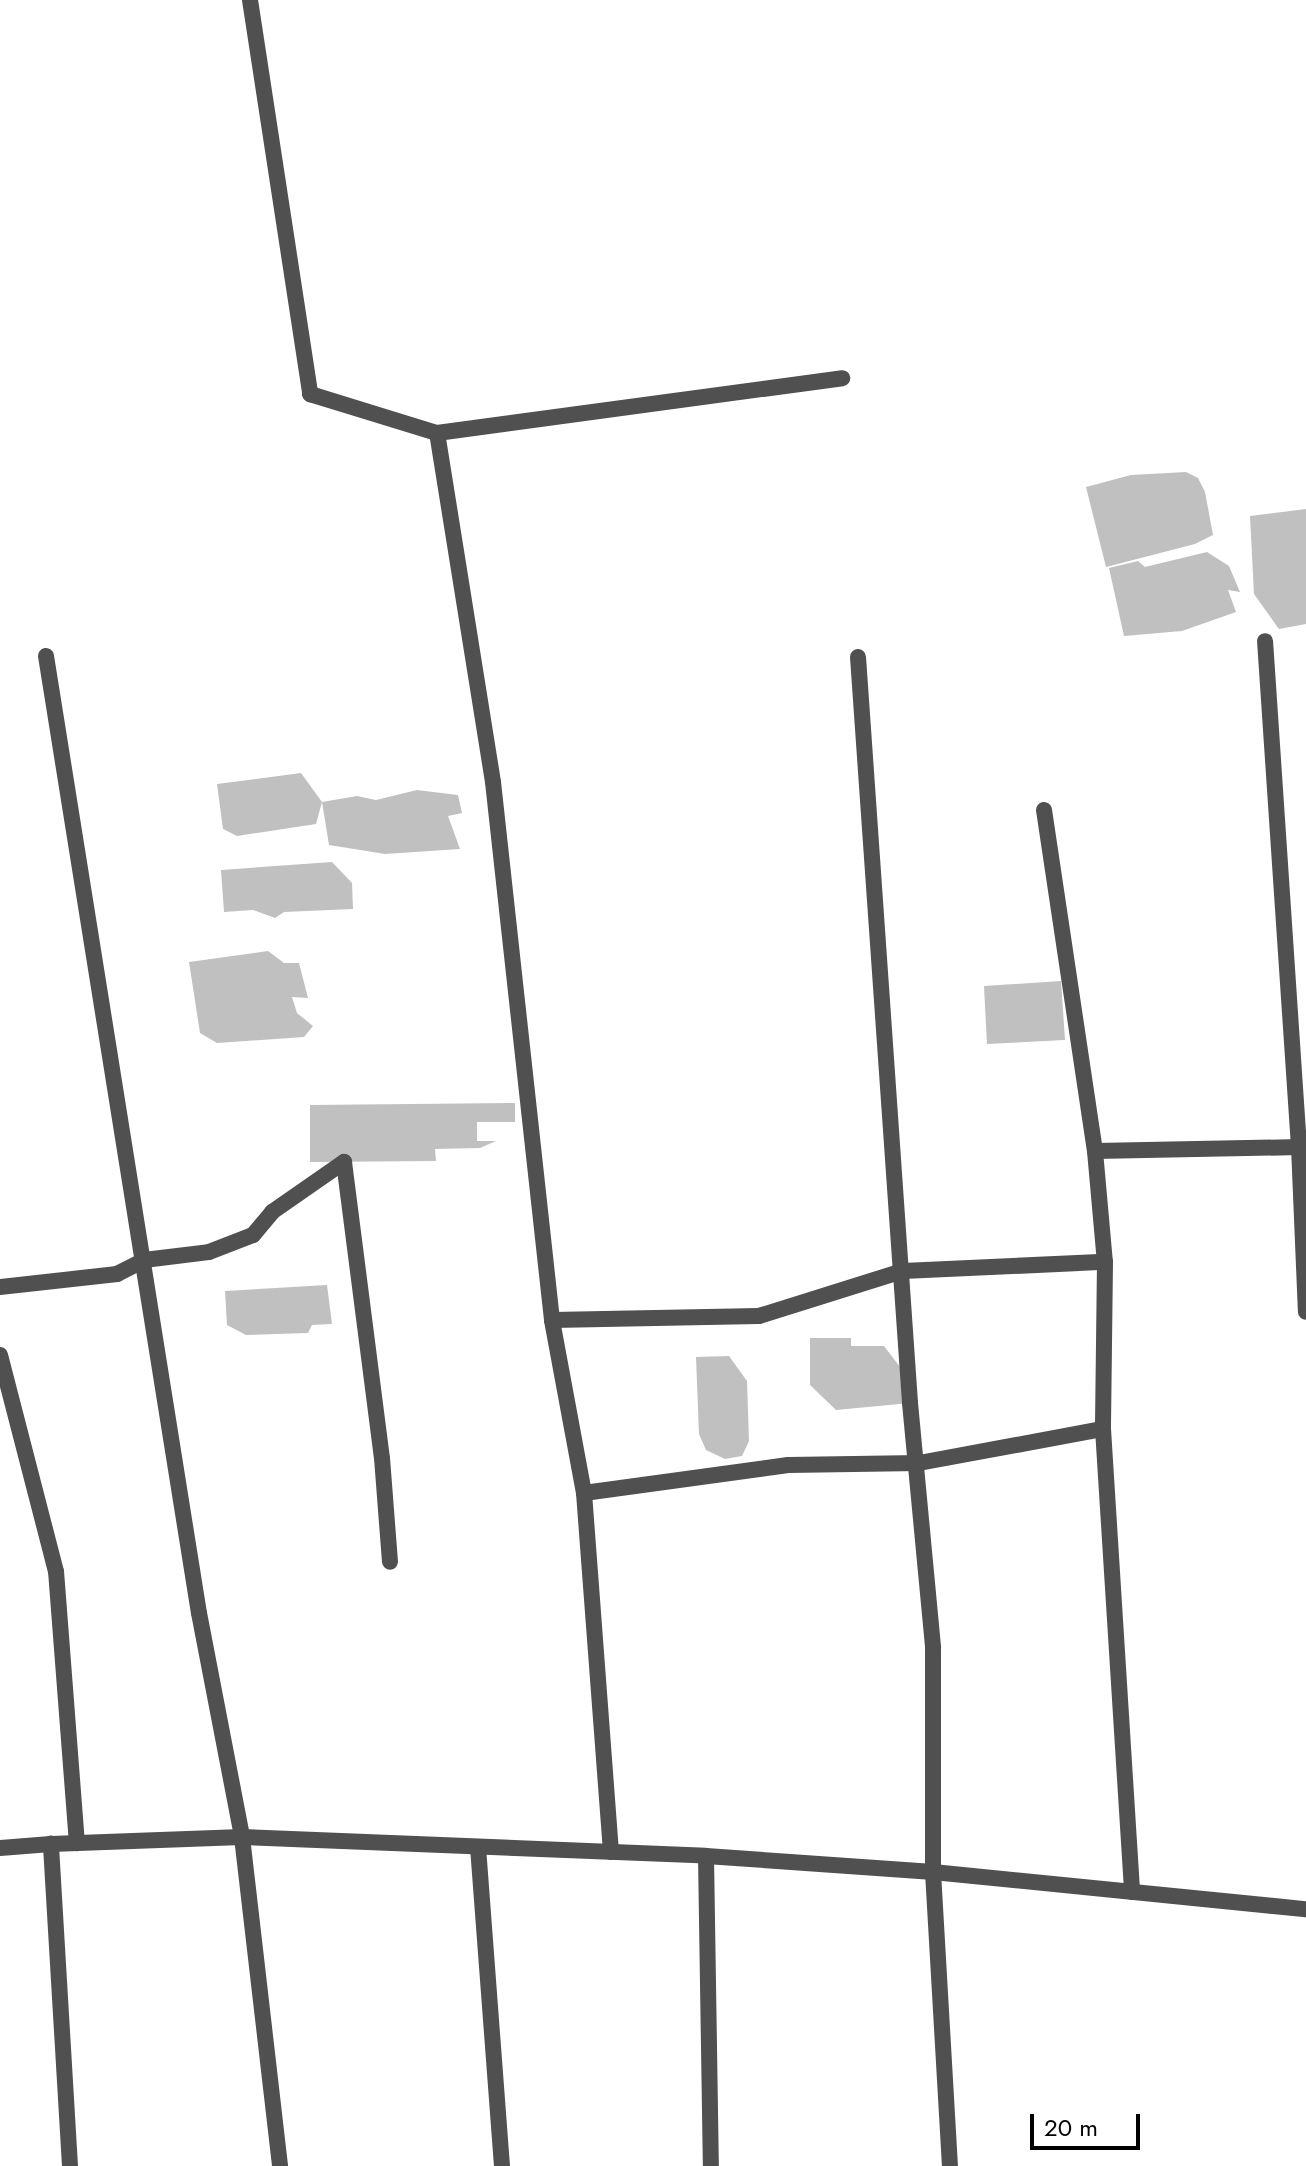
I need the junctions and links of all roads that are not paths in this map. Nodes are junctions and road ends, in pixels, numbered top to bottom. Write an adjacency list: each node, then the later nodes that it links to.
1 (250, 0): 3 (street)
2 (842, 378): 3 (street)
3 (437, 433): 15 (street)
4 (1265, 641): 8 (street)
5 (46, 656): 10 (street)
6 (858, 657): 12 (street)
7 (1044, 810): 9 (street)
8 (1302, 1147): 9 (street); 14 (street)
9 (1095, 1151): 11 (street)
10 (144, 1260): 13 (street); 20 (street); 21 (street)
11 (1105, 1262): 12 (street); 17 (street)
12 (903, 1271): 15 (street); 18 (street)
13 (0, 1287)
14 (1306, 1312)
15 (552, 1320): 19 (street)
16 (0, 1355): 22 (street)
17 (1103, 1429): 18 (street); 29 (street)
18 (919, 1463): 19 (street); 28 (street)
19 (584, 1493): 26 (street)
20 (390, 1562)
21 (242, 1837): 22 (street); 24 (street); 32 (street)
22 (77, 1843): 23 (street)
23 (51, 1844): 25 (street); 31 (street)
24 (478, 1847): 26 (street); 33 (street)
25 (0, 1848)
26 (611, 1852): 27 (street)
27 (706, 1856): 28 (street); 34 (street)
28 (933, 1872): 29 (street); 35 (street)
29 (1132, 1892): 30 (street)
30 (1306, 1909)
31 (70, 2166)
32 (280, 2166)
33 (502, 2166)
34 (711, 2166)
35 (950, 2166)

